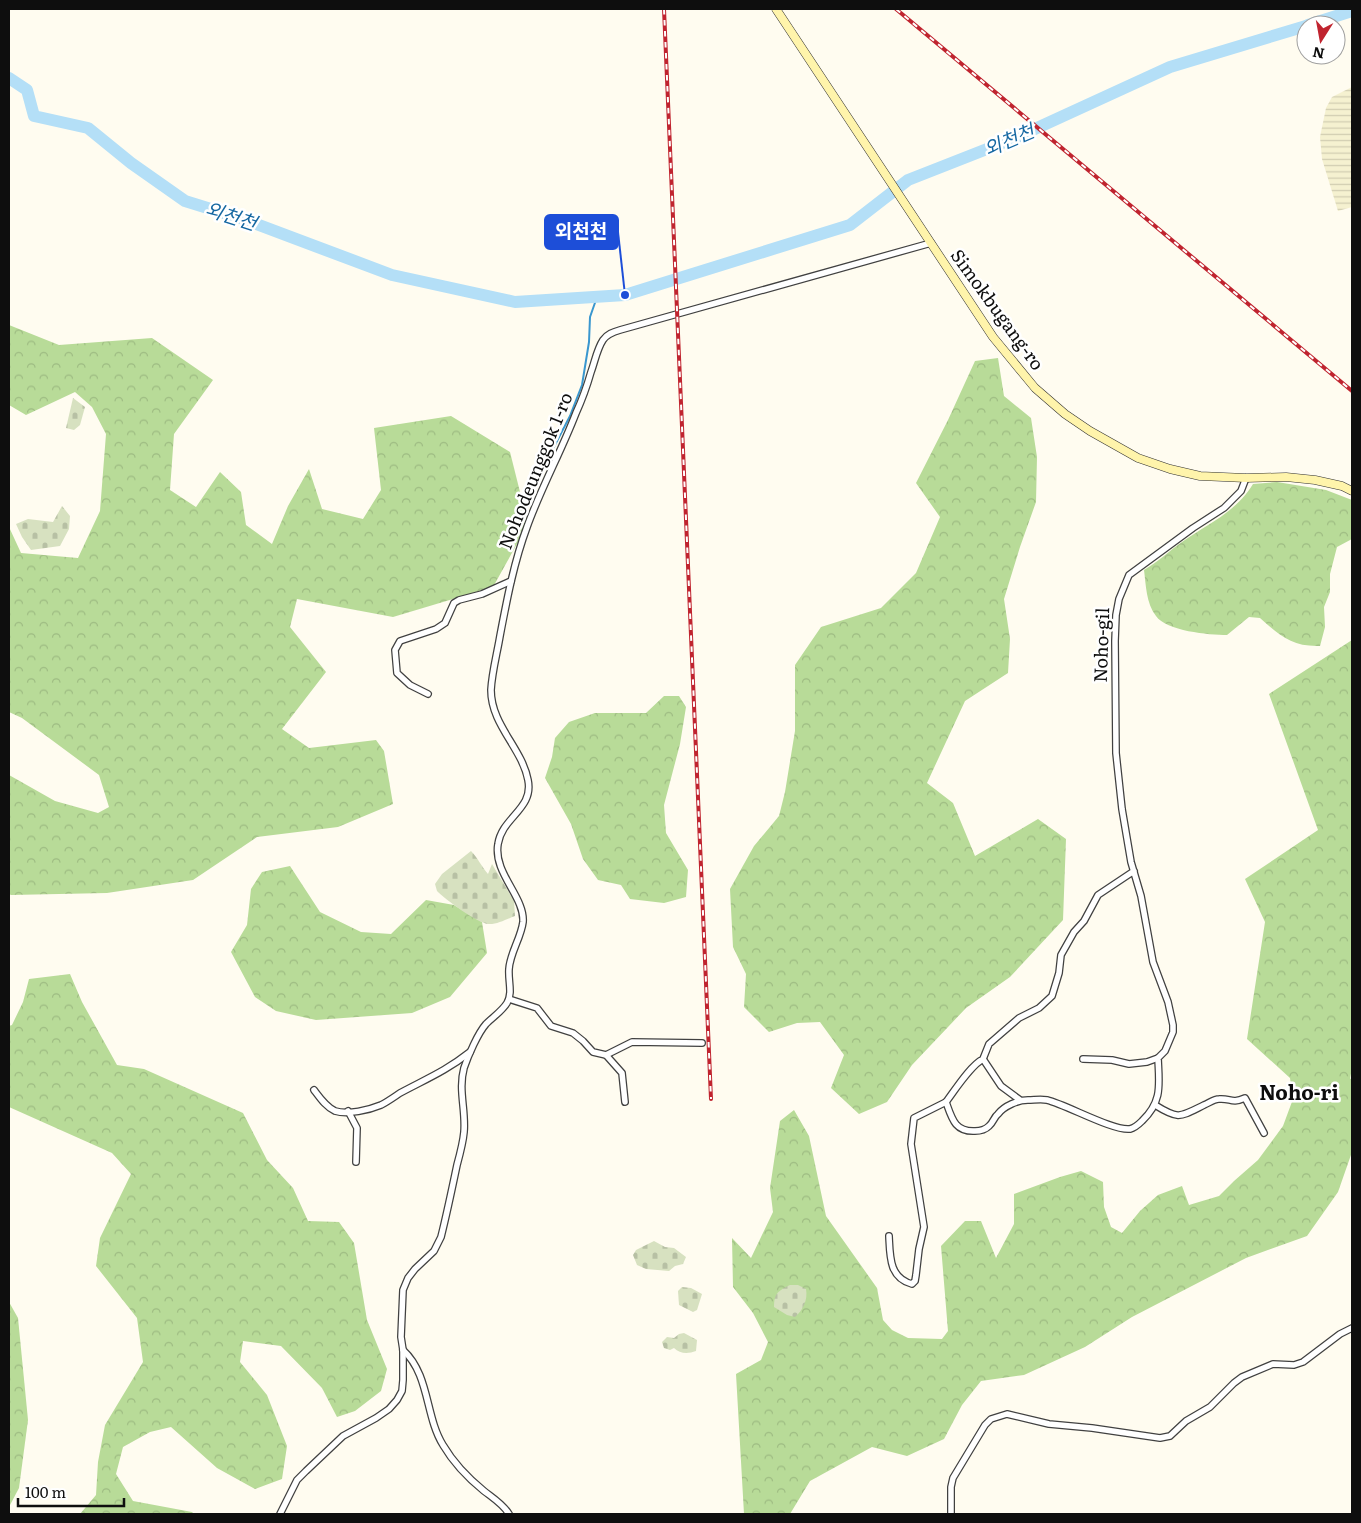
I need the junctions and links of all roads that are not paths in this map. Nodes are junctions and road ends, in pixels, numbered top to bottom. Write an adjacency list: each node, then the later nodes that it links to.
1 (776, 9): 2 (main road, Simokbugang-ro)
2 (930, 240): 3 (main road, Simokbugang-ro); 5 (street, Nohodeunggok 1-ro)
3 (1246, 478): 4 (main road, Simokbugang-ro); 7 (street, Noho-gil)
4 (1352, 491)
5 (511, 581): 6 (street); 8 (street, Nohodeunggok 1-ro)
6 (428, 694)
7 (1134, 871): 12 (street, Noho-gil); 13 (street)
8 (509, 999): 10 (street); 11 (street)
9 (702, 1043): 11 (street)
10 (471, 1051): 20 (street); 25 (street)
11 (606, 1055): 17 (street)
12 (1158, 1058): 14 (street); 19 (street)
13 (983, 1059): 16 (street); 18 (street)
14 (1083, 1059)
15 (314, 1090): 20 (street)
16 (1020, 1100): 18 (street); 19 (street)
17 (625, 1102)
18 (946, 1102): 23 (street)
19 (1155, 1105): 21 (street)
20 (348, 1112): 22 (street)
21 (1264, 1134)
22 (356, 1162)
23 (889, 1236)
24 (1352, 1328): 28 (street)
25 (403, 1350): 26 (street); 27 (street)
26 (280, 1514)
27 (509, 1514)
28 (951, 1514)

